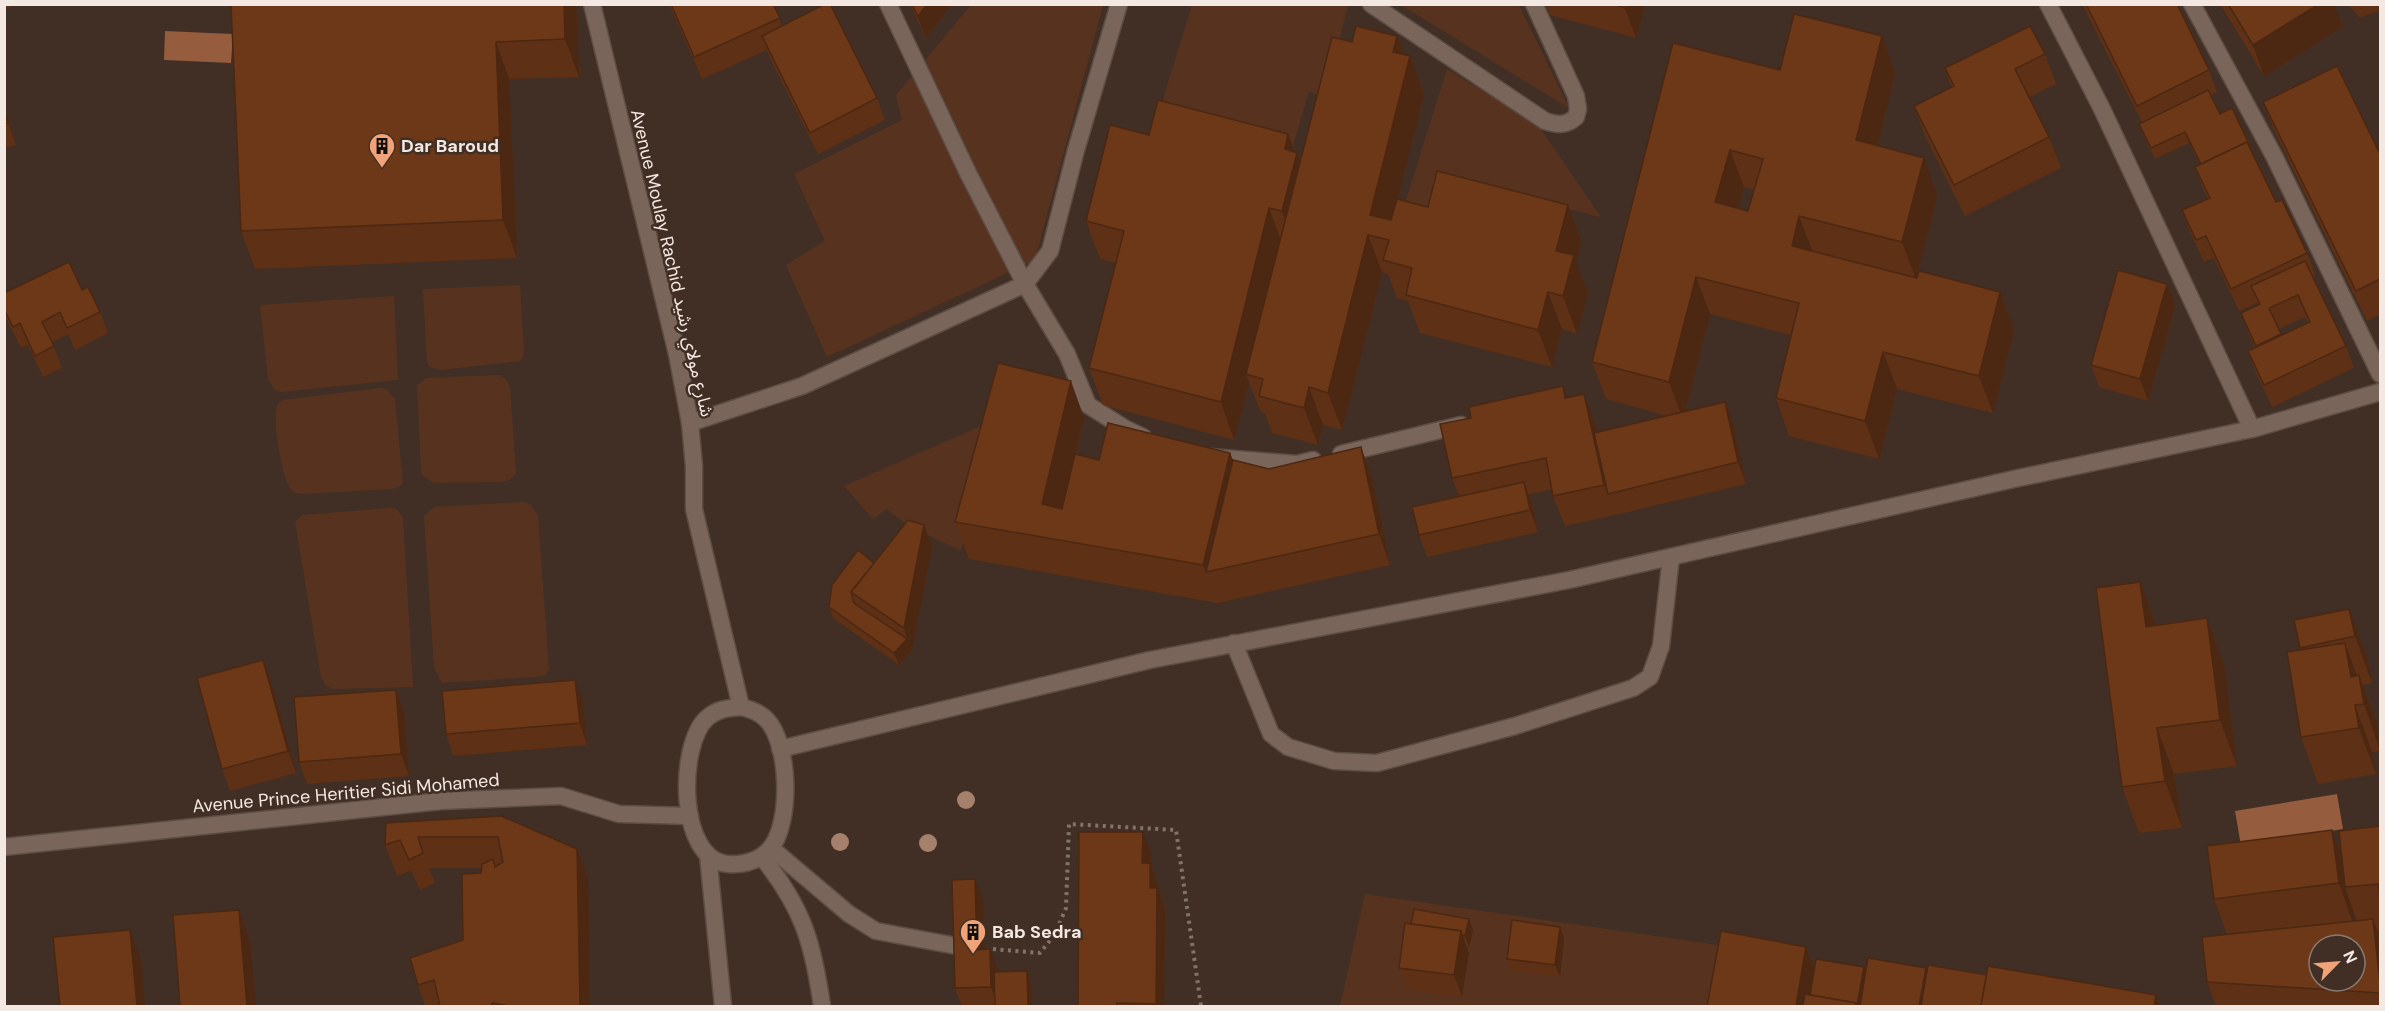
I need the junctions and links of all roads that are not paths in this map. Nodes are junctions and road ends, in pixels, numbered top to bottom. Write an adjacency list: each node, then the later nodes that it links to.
1 (592, 4): 12 (street, Avenue Moulay Rachid شارع مولاي رشيد)
2 (888, 4): 8 (street)
3 (1119, 4): 8 (street)
4 (1371, 4): 5 (street)
5 (1534, 4)
6 (2048, 4): 13 (street)
7 (2192, 4): 9 (street)
8 (1025, 284): 12 (street); 14 (street)
9 (2380, 374)
10 (2380, 392): 13 (street)
11 (1477, 421): 15 (street)
12 (690, 423): 18 (street, Avenue Moulay Rachid شارع مولاي رشيد)
13 (2252, 429): 16 (street)
14 (1155, 442)
15 (1194, 456)
16 (1671, 557): 17 (street); 17 (street)
17 (1234, 643): 19 (street)
18 (741, 707): 19 (street); 20 (street)
19 (780, 748): 22 (street)
20 (690, 816): 21 (street, Avenue Prince Heritier Sidi Mohamed); 23 (street)
21 (4, 847)
22 (766, 852): 23 (street); 24 (street); 26 (street)
23 (708, 855): 25 (street)
24 (962, 947)
25 (723, 1006)
26 (822, 1006)

